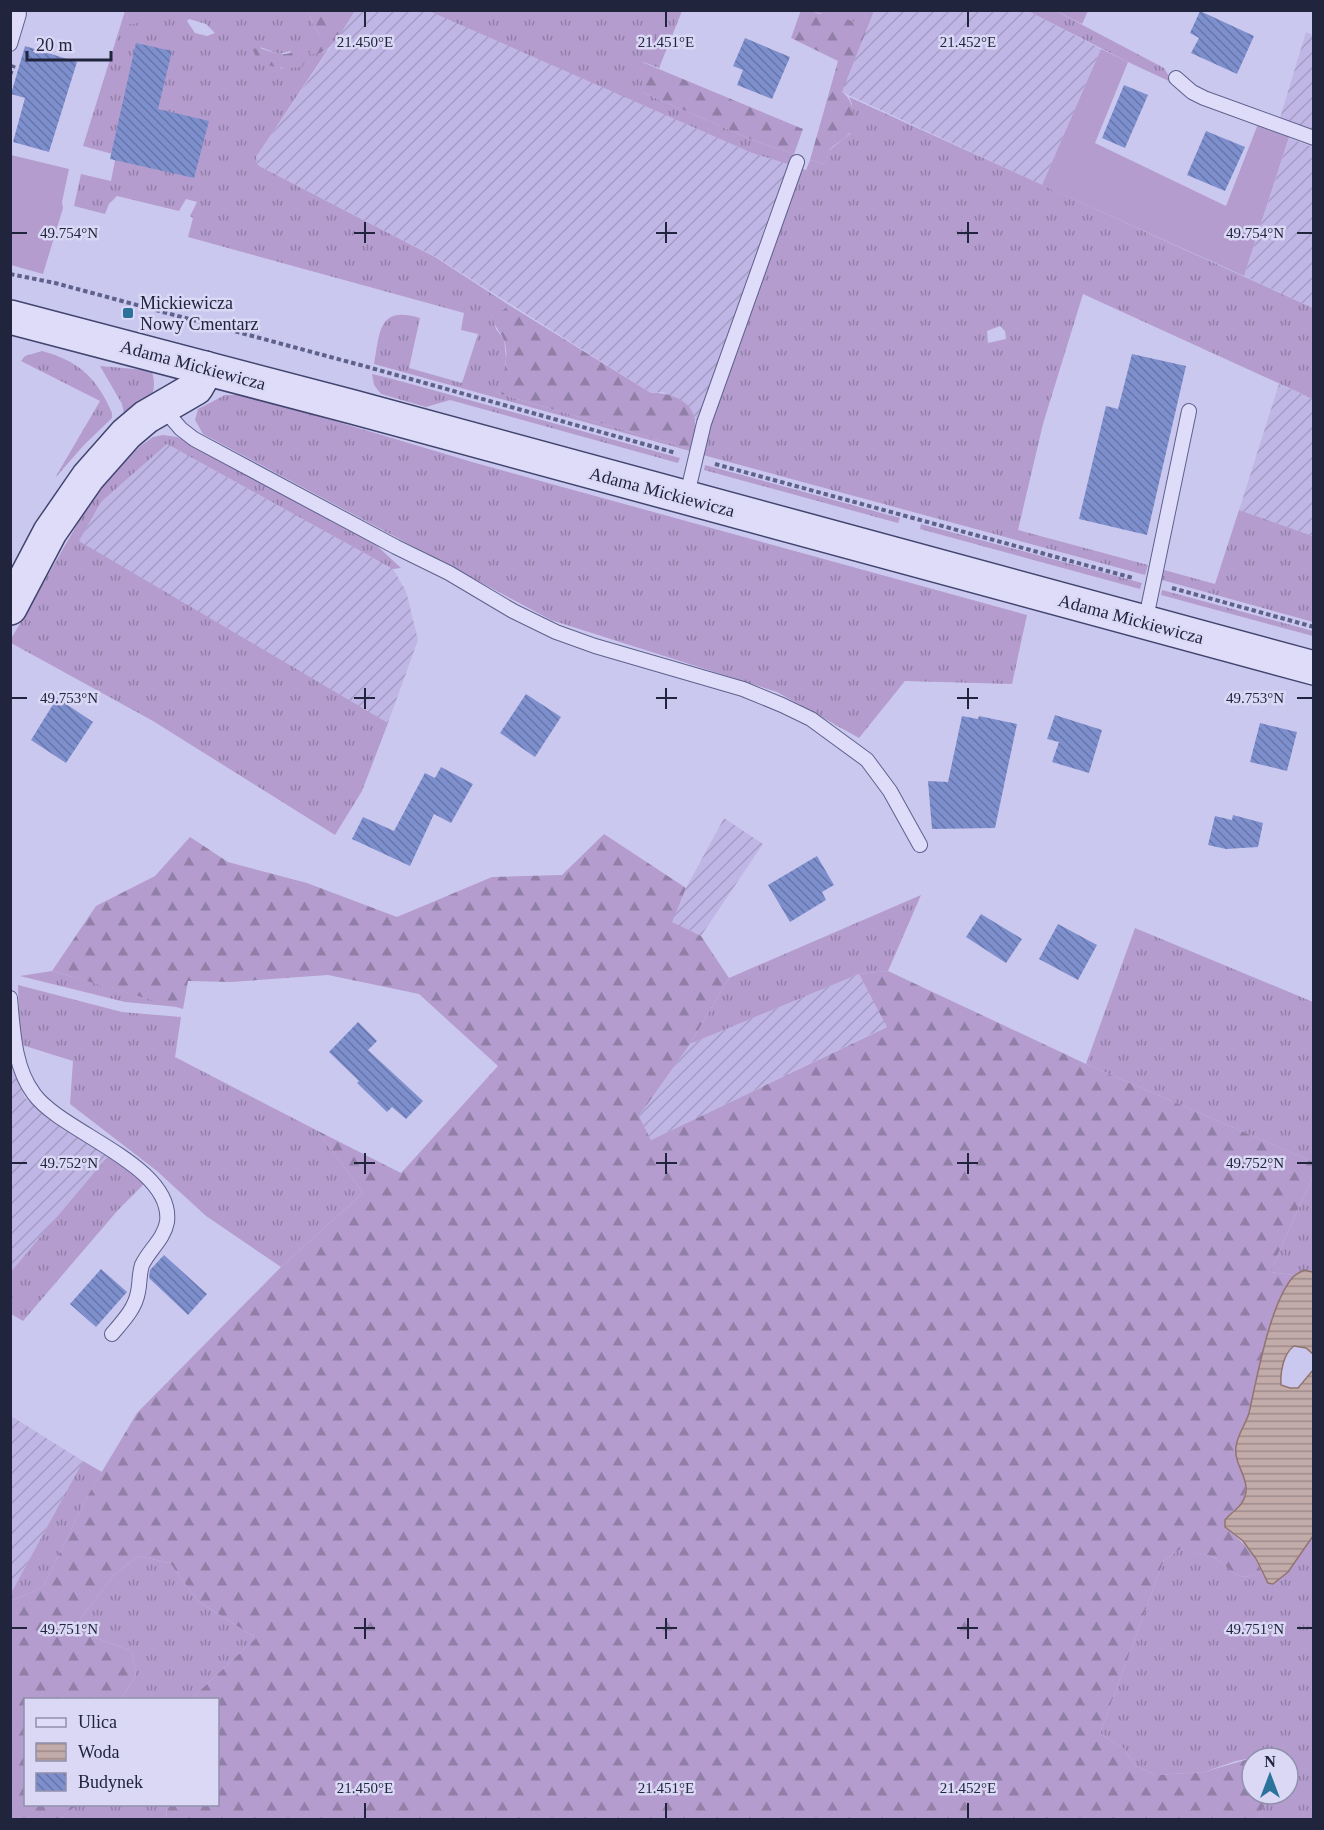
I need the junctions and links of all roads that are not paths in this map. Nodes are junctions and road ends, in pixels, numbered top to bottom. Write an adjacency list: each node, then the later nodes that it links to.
1 (19, 14): 2 (lane)
2 (10, 44)
3 (1176, 78): 4 (lane)
4 (1314, 138)
5 (797, 162): 10 (lane)
6 (10, 317): 7 (street, Adama Mickiewicza)
7 (205, 368): 8 (street); 10 (street, Adama Mickiewicza)
8 (162, 407): 11 (street); 14 (lane)
9 (1189, 411): 12 (lane)
10 (686, 499): 12 (street, Adama Mickiewicza)
11 (10, 608)
12 (1146, 623): 13 (street, Adama Mickiewicza)
13 (1314, 668)
14 (920, 845)
15 (10, 998): 16 (lane)
16 (112, 1334)

